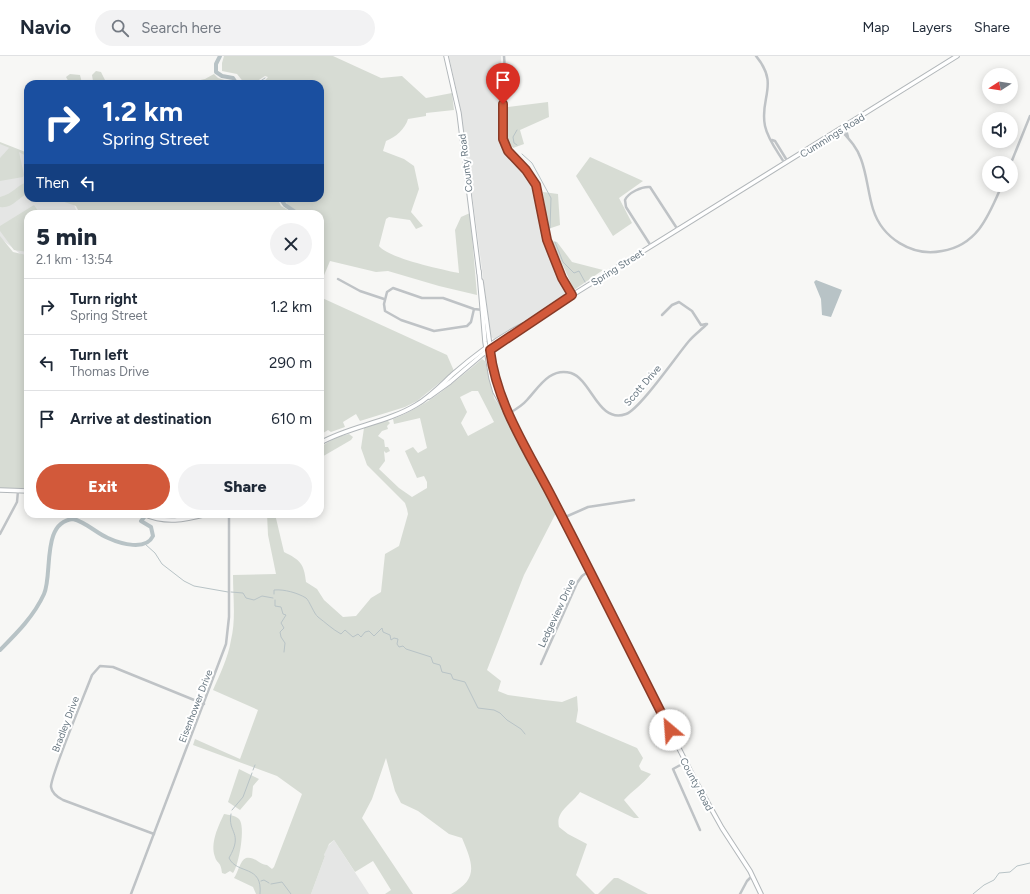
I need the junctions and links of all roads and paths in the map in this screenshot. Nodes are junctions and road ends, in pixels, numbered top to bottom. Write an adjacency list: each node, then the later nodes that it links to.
1 (446, 56): 19 (main road, County Road)
2 (504, 56): 16 (street)
3 (756, 56): 10 (street)
4 (957, 56): 6 (main road, Cummings Road)
5 (1030, 116): 9 (street)
6 (845, 126): 7 (main road, Cummings Road); 8 (street)
7 (840, 129): 8 (street); 10 (main road, Cummings Road)
8 (848, 138): 11 (street)
9 (1014, 156)
10 (786, 163): 12 (main road, Cummings Road)
11 (999, 192)
12 (706, 213): 13 (main road, Spring Street)
13 (678, 230): 14 (main road, Spring Street); 14 (street)
14 (651, 246): 16 (main road, Spring Street)
15 (338, 279): 17 (street)
16 (572, 295): 21 (main road, Spring Street)
17 (384, 299): 18 (street); 18 (street)
18 (474, 309): 19 (street)
19 (483, 310): 22 (main road, County Road)
20 (662, 315): 25 (street, Scott Drive)
21 (529, 322): 22 (main road, Spring Street); 23 (main road, Spring Street)
22 (487, 346): 23 (main road, County Road); 24 (main road, Spring Street)
23 (488, 351): 24 (main road, Spring Street); 25 (main road, County Road)
24 (429, 397): 26 (main road, Spring Street)
25 (508, 414): 34 (main road, County Road)
26 (324, 441)
27 (0, 490): 28 (main road)
28 (18, 491): 29 (main road); 35 (street)
29 (24, 491)
30 (634, 500): 34 (street)
31 (155, 518): 32 (main road)
32 (189, 518)
33 (229, 518): 38 (street, Eisenhower Drive)
34 (563, 518): 36 (main road, County Road)
35 (0, 534)
36 (589, 571): 37 (street, Ledgeview Drive); 39 (main road, County Road)
37 (541, 664)
38 (204, 704): 41 (street, Eisenhower Drive); 41 (street, Bradley Drive)
39 (686, 762): 40 (street); 42 (main road, County Road)
40 (700, 830)
41 (154, 834): 43 (street, Eisenhower Drive)
42 (752, 875): 44 (street); 45 (main road, County Road)
43 (131, 894)
44 (740, 894)
45 (761, 894)

